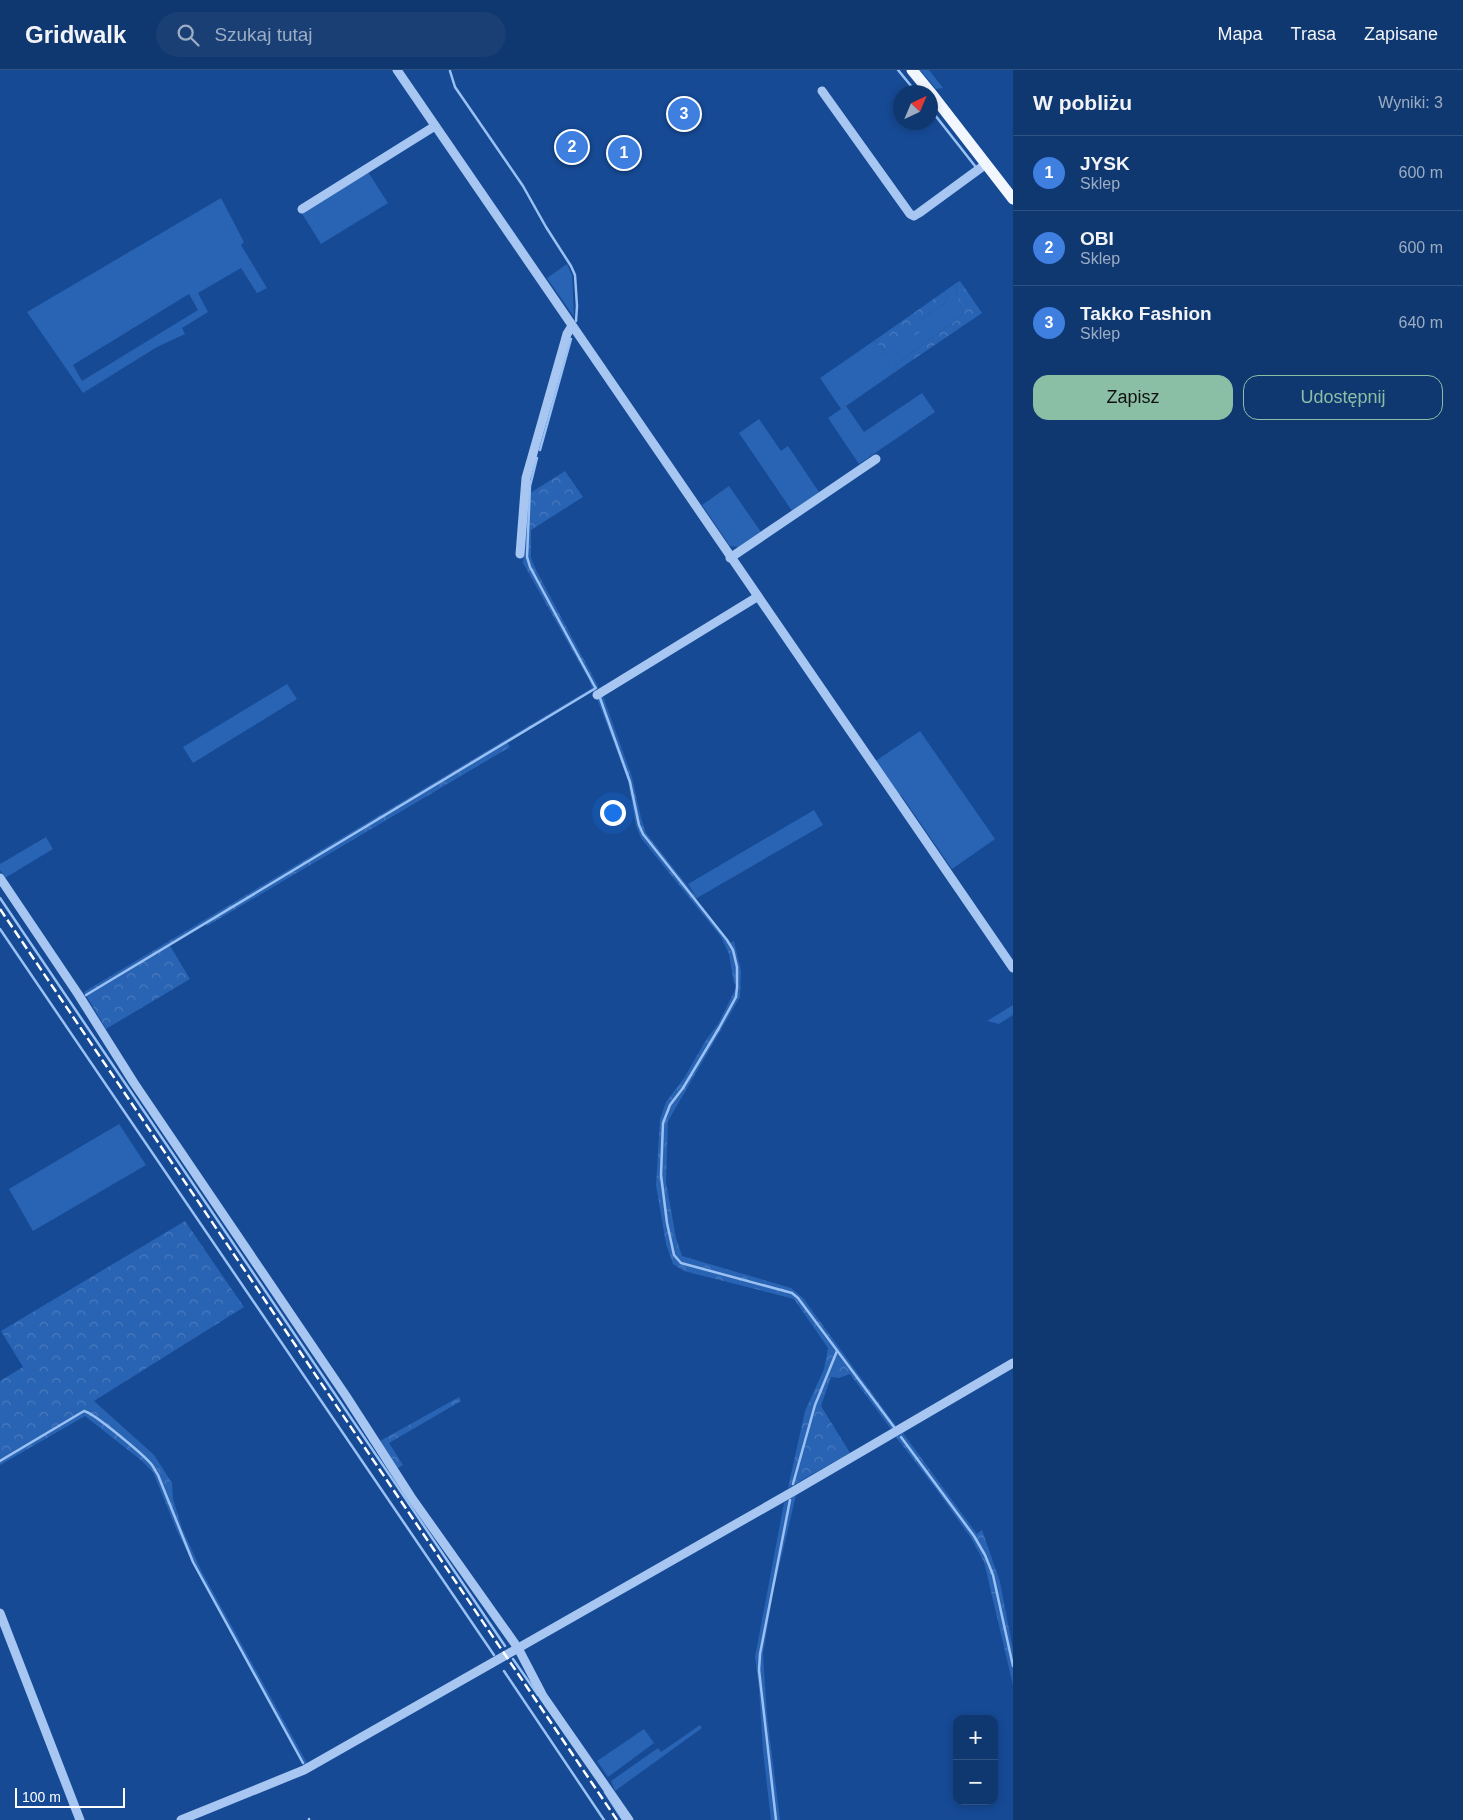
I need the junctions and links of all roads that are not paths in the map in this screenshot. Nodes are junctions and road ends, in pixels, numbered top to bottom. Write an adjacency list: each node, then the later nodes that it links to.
1 (397, 70): 6 (street)
2 (912, 70): 3 (main road)
3 (924, 85)
4 (822, 91): 7 (street)
5 (938, 103): 7 (main road)
6 (435, 126): 9 (street); 10 (street)
7 (986, 164): 8 (main road)
8 (1013, 199)
9 (302, 210)
10 (572, 326): 12 (street); 13 (street)
11 (876, 459): 13 (street)
12 (520, 554)
13 (730, 558): 14 (street)
14 (757, 597): 15 (street); 17 (street)
15 (597, 695)
16 (0, 878): 20 (street)
17 (1013, 968)
18 (1013, 1363): 20 (street)
19 (0, 1613): 21 (street)
20 (518, 1648): 22 (street); 23 (street)
21 (80, 1820)
22 (181, 1820)
23 (629, 1820)

